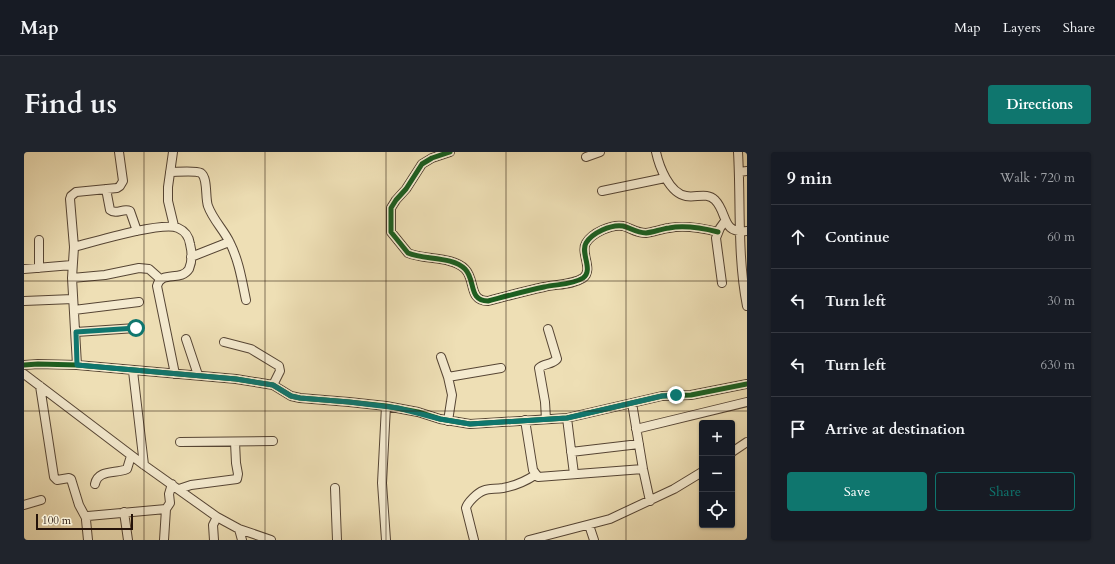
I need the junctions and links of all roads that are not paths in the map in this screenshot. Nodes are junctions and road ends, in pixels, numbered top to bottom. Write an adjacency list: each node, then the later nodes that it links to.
1 (118, 152): 11 (street)
2 (173, 152): 8 (street)
3 (450, 152): 17 (street)
4 (600, 152): 7 (street)
5 (656, 152): 10 (street)
6 (738, 152): 9 (street)
7 (586, 157)
8 (170, 172): 14 (street); 19 (street)
9 (743, 172): 16 (street)
10 (665, 178): 12 (street); 13 (street)
11 (106, 189): 15 (street); 20 (street)
12 (602, 191)
13 (725, 221): 16 (street); 17 (street)
14 (174, 226): 15 (street); 21 (street)
15 (137, 231): 20 (street)
16 (743, 231): 32 (street)
17 (718, 232): 27 (street)
18 (39, 240): 23 (street)
19 (229, 242): 21 (street); 29 (street)
20 (74, 247): 22 (street)
21 (191, 257): 45 (street)
22 (72, 265): 23 (street); 26 (street)
23 (39, 268): 24 (street)
24 (24, 269)
25 (158, 277): 26 (street)
26 (72, 278): 28 (street)
27 (722, 283)
28 (73, 299): 30 (street); 33 (street)
29 (246, 300)
30 (24, 301)
31 (139, 302): 33 (street)
32 (747, 306)
33 (74, 310): 36 (street)
34 (136, 328): 36 (street)
35 (548, 329): 55 (street)
36 (76, 332): 41 (street)
37 (186, 339): 46 (street)
38 (224, 342): 49 (street)
39 (441, 357): 47 (street)
40 (24, 365): 41 (street)
41 (77, 365): 43 (street)
42 (501, 368): 47 (street)
43 (133, 371): 45 (street); 67 (street)
44 (24, 374): 50 (street)
45 (175, 374): 46 (street)
46 (198, 375): 49 (street)
47 (448, 377): 57 (street)
48 (747, 384): 52 (street)
49 (273, 385): 53 (street)
50 (40, 386): 66 (street); 82 (street)
51 (747, 402): 58 (street)
52 (632, 403): 54 (street); 58 (street)
53 (386, 406): 57 (street); 92 (street)
54 (567, 418): 55 (street); 65 (street)
55 (546, 419): 56 (street)
56 (525, 420): 57 (street); 69 (street)
57 (448, 421)
58 (636, 429): 63 (street)
59 (273, 441): 61 (street)
60 (180, 442): 61 (street)
61 (235, 442): 75 (street)
62 (747, 442): 64 (street)
63 (638, 444): 65 (street); 68 (street)
64 (735, 450)
65 (572, 452): 70 (street)
66 (131, 456): 67 (street); 72 (street)
67 (144, 465): 73 (street)
68 (643, 469): 70 (street); 77 (street)
69 (535, 474): 70 (street); 93 (street)
70 (574, 474)
71 (699, 474): 77 (street)
72 (95, 484)
73 (172, 484): 75 (street); 79 (street)
74 (335, 488): 91 (street)
75 (179, 489): 81 (street)
76 (41, 500): 78 (street)
77 (650, 501): 83 (street)
78 (24, 505)
79 (166, 509): 80 (street); 87 (street)
80 (124, 512): 82 (street); 86 (street)
81 (217, 517): 84 (street); 88 (street)
82 (86, 518): 85 (street)
83 (589, 525): 94 (street); 95 (street)
84 (239, 529): 89 (street); 90 (street)
85 (88, 540)
86 (128, 540)
87 (164, 540)
88 (214, 540)
89 (242, 540)
90 (271, 540)
91 (337, 540)
92 (386, 540)
93 (474, 540)
94 (529, 540)
95 (594, 540)

